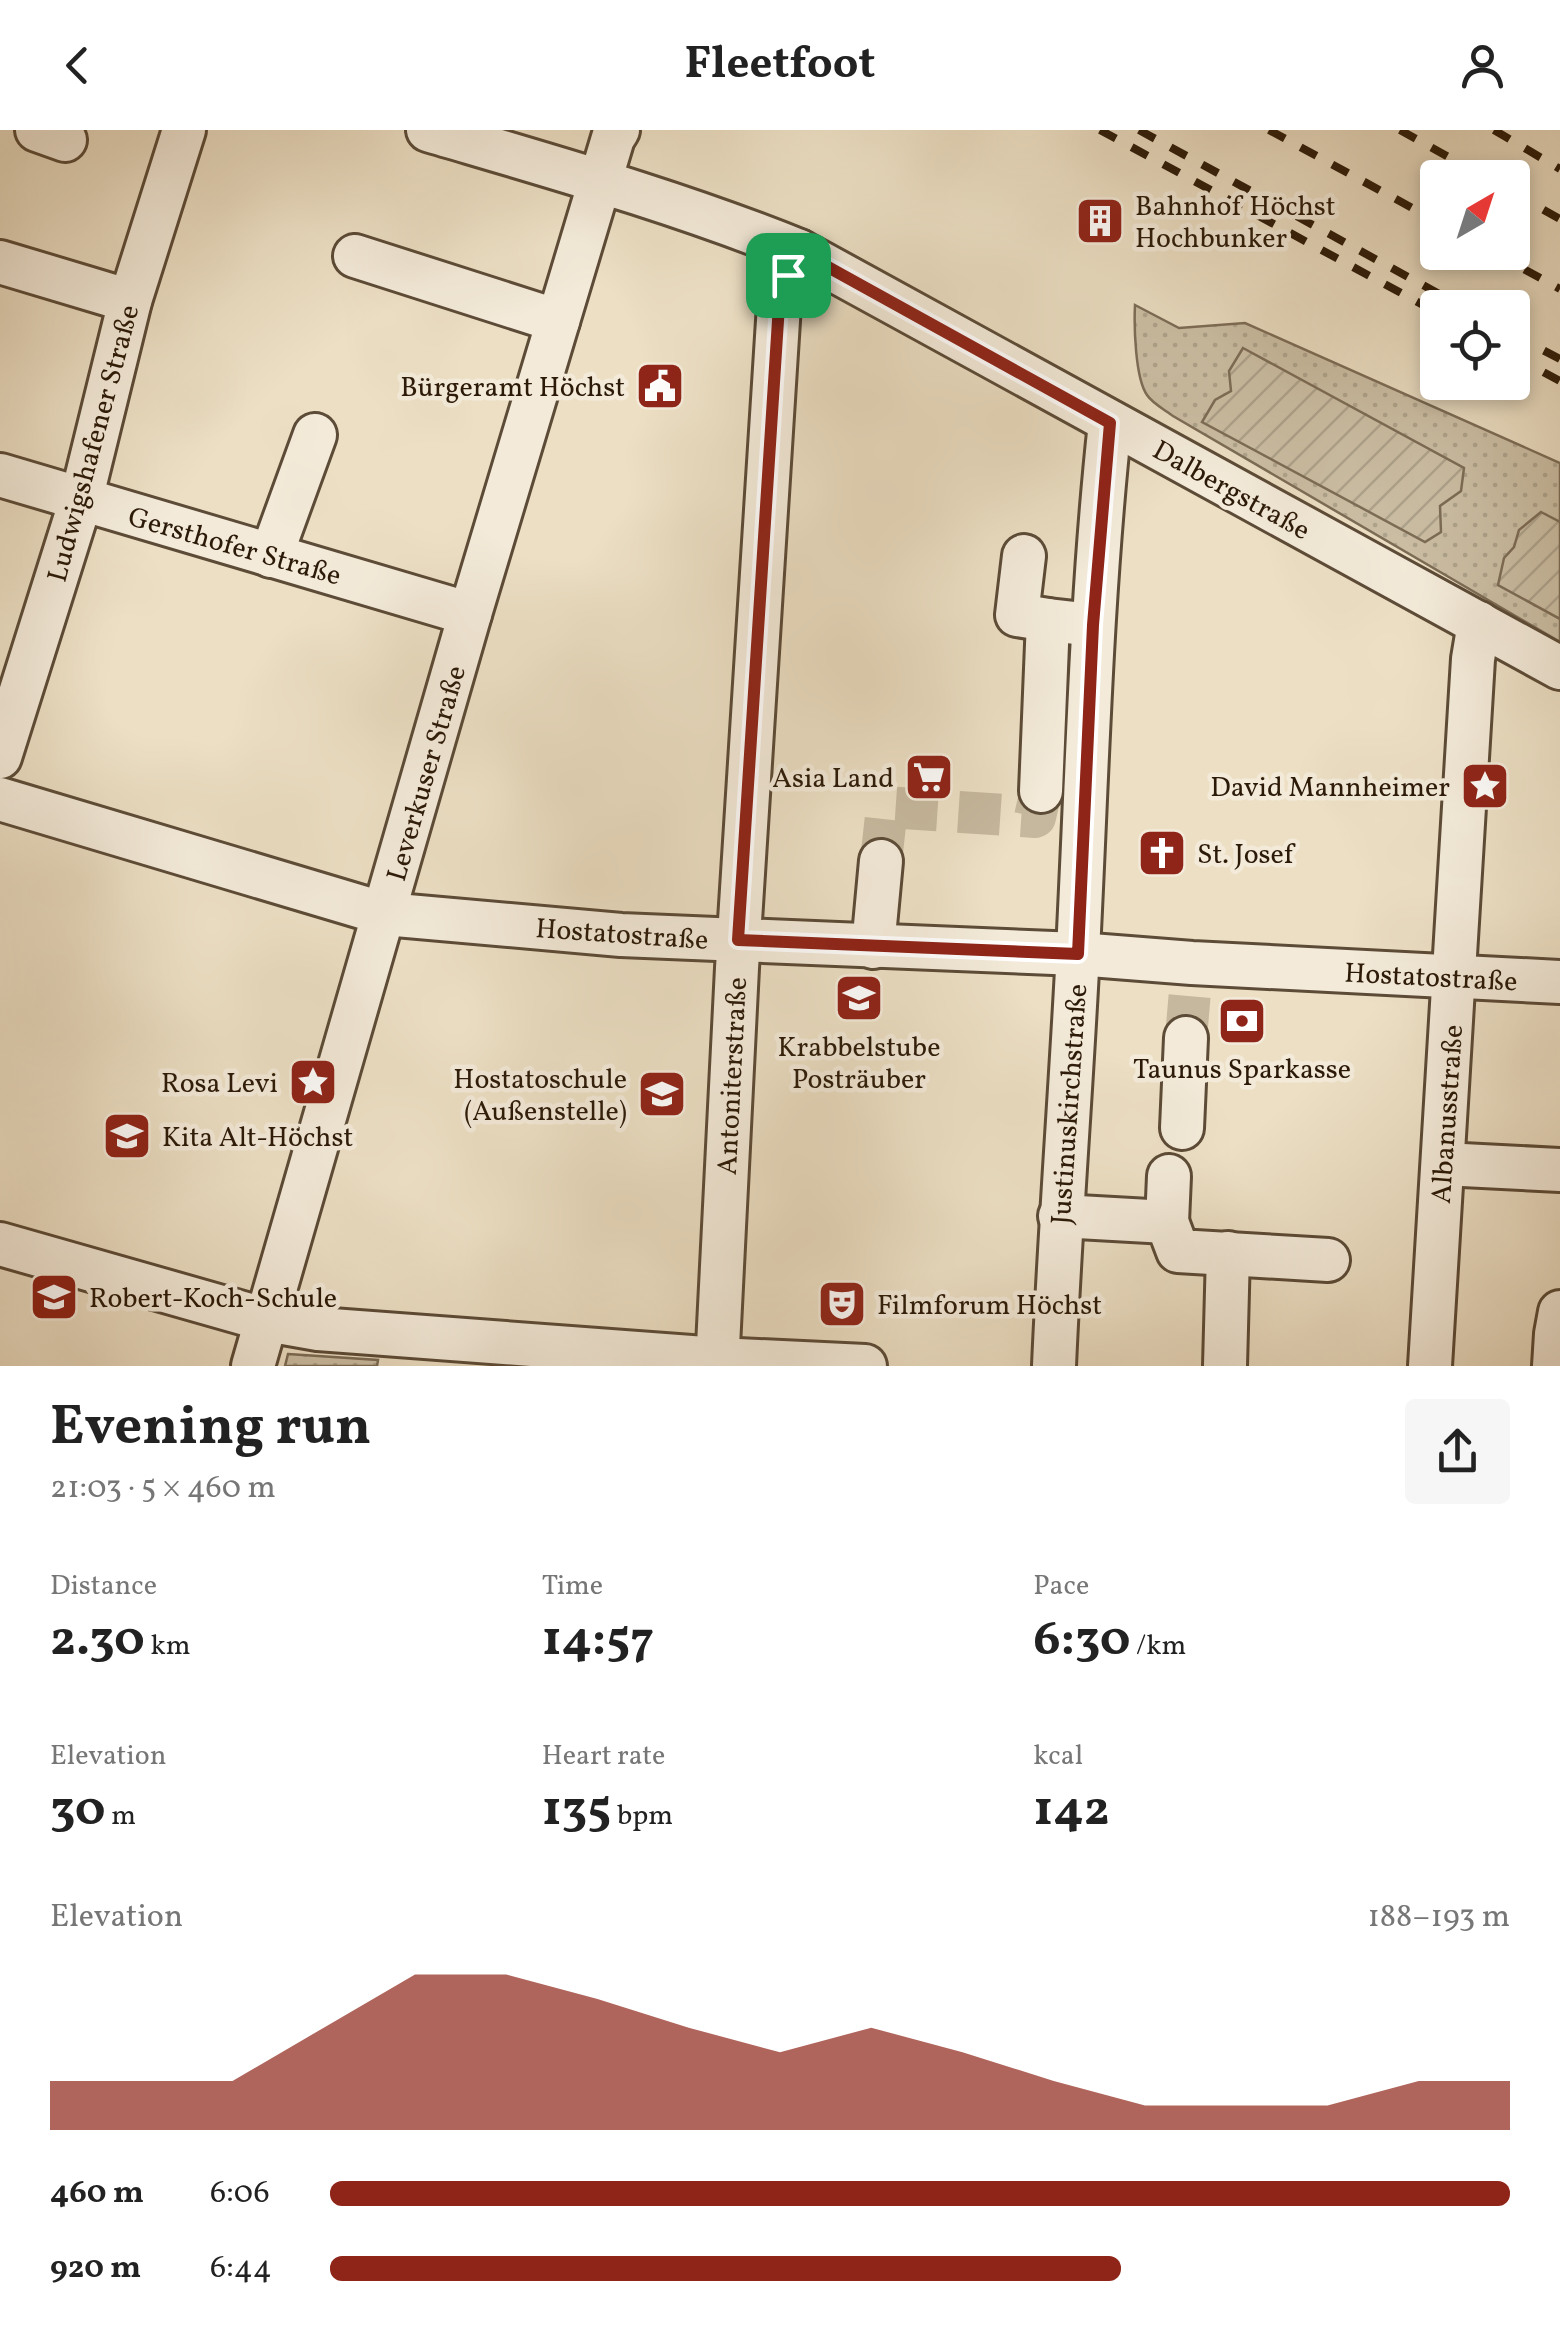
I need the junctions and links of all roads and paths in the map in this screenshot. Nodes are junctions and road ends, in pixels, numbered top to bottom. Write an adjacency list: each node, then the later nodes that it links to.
1 (184, 130): 8 (street, Ludwigshafener Straße)
2 (428, 130): 4 (street, Dalbergstraße)
3 (606, 133): 4 (street, Leverkuser Straße)
4 (600, 182): 5 (street, Dalbergstraße); 9 (street, Leverkuser Straße)
5 (799, 251): 10 (street, Dalbergstraße); 26 (street, Antoniterstraße)
6 (355, 256): 9 (street)
7 (0, 262): 8 (street)
8 (130, 301): 13 (street, Ludwigshafener Straße)
9 (558, 321): 16 (street, Leverkuser Straße)
10 (1110, 423): 18 (street, Dalbergstraße); 19 (street, Justinuskirchstraße)
11 (316, 435): 14 (street)
12 (0, 474): 13 (street, Gersthofer Straße)
13 (81, 500): 14 (street, Gersthofer Straße); 21 (street, Ludwigshafener Straße)
14 (272, 556): 16 (street, Gersthofer Straße)
15 (1024, 556): 17 (street)
16 (470, 614): 25 (street, Leverkuser Straße)
17 (1048, 620): 19 (street); 22 (street)
18 (1479, 623): 20 (street, Dalbergstraße); 29 (street, Albanusstraße)
19 (1093, 625): 28 (street, Justinuskirchstraße)
20 (1560, 668)
21 (0, 757)
22 (1041, 791)
23 (0, 799): 25 (street, Hostatostraße)
24 (881, 862): 27 (street)
25 (384, 914): 26 (street, Hostatostraße); 42 (street, Leverkuser Straße)
26 (738, 940): 27 (street, Hostatostraße); 43 (street, Antoniterstraße)
27 (872, 946): 28 (street, Hostatostraße)
28 (1078, 954): 29 (street, Hostatostraße); 36 (street, Justinuskirchstraße)
29 (1455, 977): 30 (street, Hostatostraße); 33 (street, Albanusstraße)
30 (1560, 982)
31 (1186, 1038): 32 (street)
32 (1182, 1128)
33 (1443, 1164): 34 (street); 48 (street, Albanusstraße)
34 (1560, 1170)
35 (1169, 1176): 37 (street)
36 (1060, 1216): 37 (street); 46 (street, Justinuskirchstraße)
37 (1168, 1222): 39 (street)
38 (0, 1244): 42 (street)
39 (1228, 1253): 40 (street); 47 (street)
40 (1328, 1260)
41 (1560, 1312): 49 (street)
42 (267, 1320): 43 (street); 44 (street, Leverkuser Straße)
43 (717, 1362): 45 (street)
44 (254, 1366)
45 (864, 1366)
46 (1054, 1366)
47 (1225, 1366)
48 (1430, 1366)
49 (1554, 1366)

